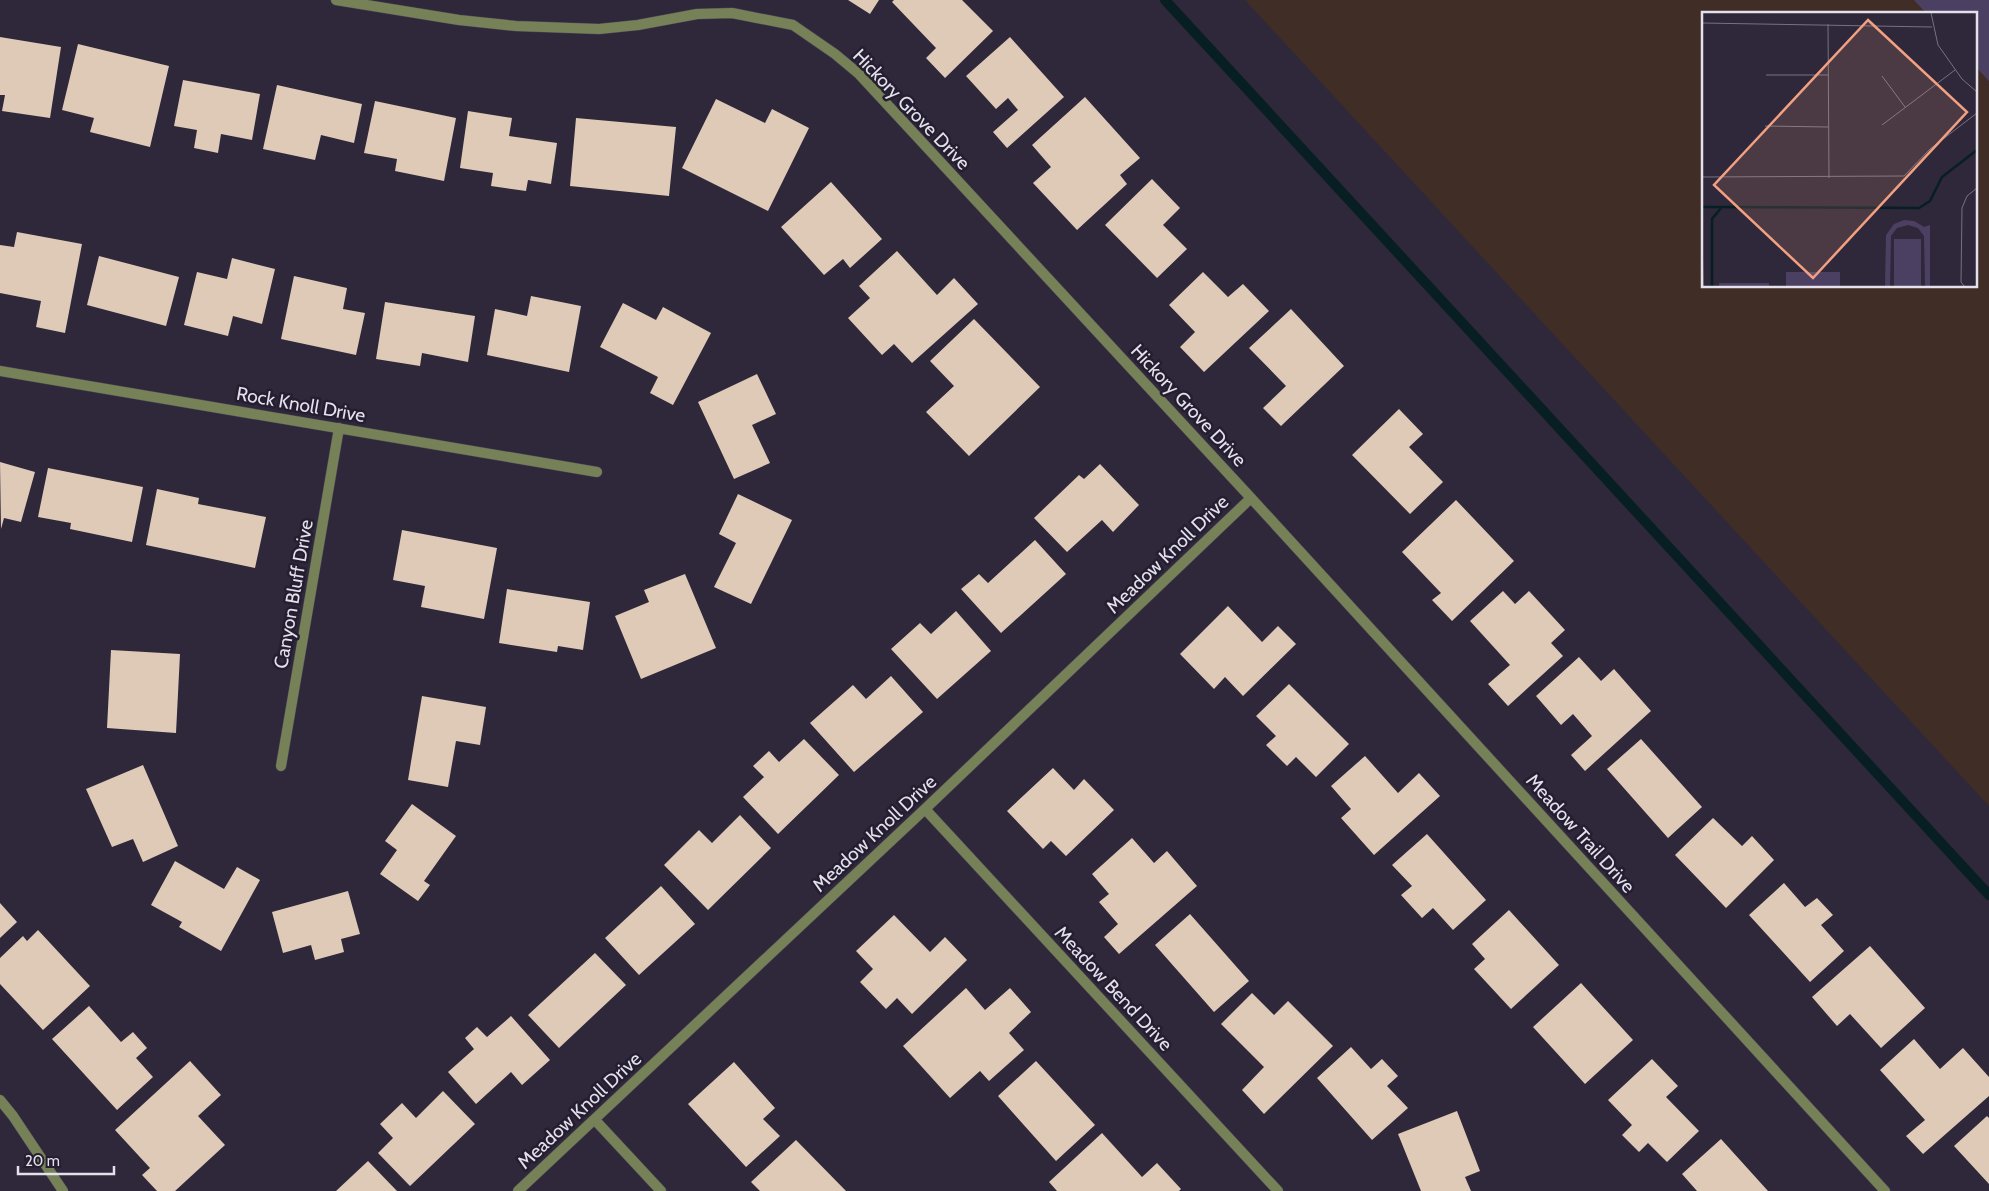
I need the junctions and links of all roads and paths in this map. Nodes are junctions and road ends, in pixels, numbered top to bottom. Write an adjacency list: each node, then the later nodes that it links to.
1 (336, 0): 5 (street, Hickory Grove Drive)
2 (0, 371): 3 (street, Rock Knoll Drive)
3 (339, 428): 4 (street, Rock Knoll Drive); 6 (street, Canyon Bluff Drive)
4 (596, 472)
5 (1251, 498): 7 (street, Meadow Knoll Drive); 14 (street, Meadow Trail Drive)
6 (281, 766)
7 (925, 809): 9 (street, Meadow Knoll Drive); 13 (street, Meadow Bend Drive)
8 (0, 1100): 10 (street)
9 (595, 1120): 11 (street, Meadow Knoll Drive); 12 (street)
10 (63, 1191)
11 (518, 1191)
12 (661, 1191)
13 (1278, 1191)
14 (1884, 1191)

